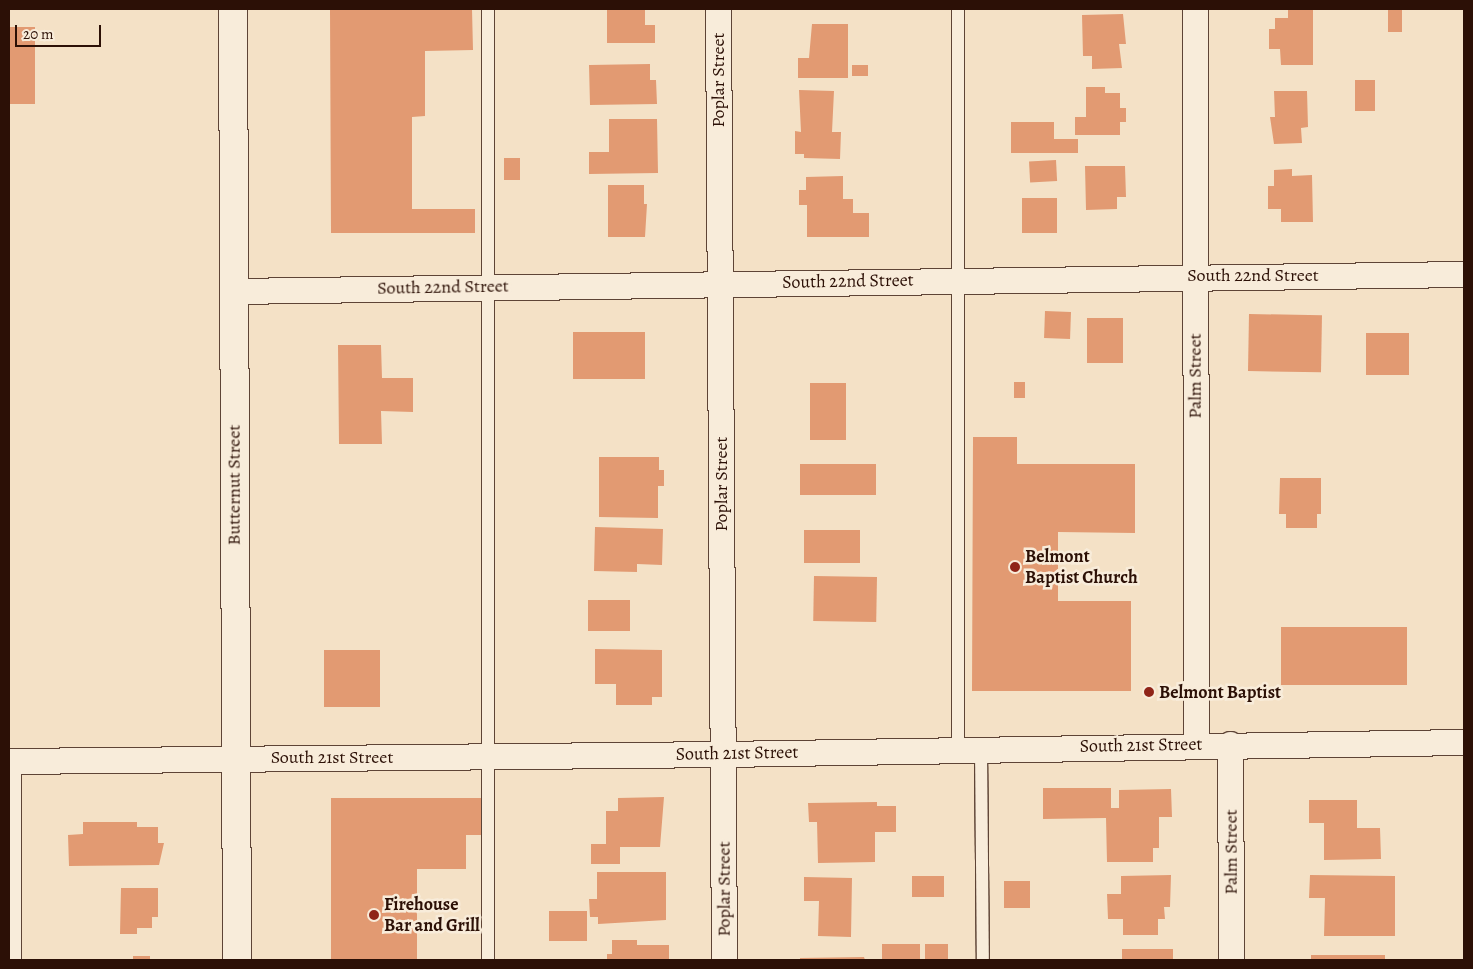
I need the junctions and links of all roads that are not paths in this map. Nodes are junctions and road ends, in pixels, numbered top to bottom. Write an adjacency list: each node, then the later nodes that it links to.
1 (233, 9): 11 (street, Butternut Street)
2 (488, 9): 10 (lane)
3 (718, 9): 9 (street, Poplar Street)
4 (958, 9): 8 (lane)
5 (1195, 9): 7 (street, Palm Street)
6 (1464, 274): 7 (street, South 22nd Street)
7 (1195, 276): 8 (street, South 22nd Street); 13 (street, Palm Street)
8 (957, 279): 9 (street, South 22nd Street); 15 (lane)
9 (720, 282): 10 (street, South 22nd Street); 16 (street, Poplar Street)
10 (486, 287): 11 (street, South 22nd Street); 17 (lane)
11 (232, 291): 18 (street, Butternut Street)
12 (1464, 742): 14 (street, South 21st Street)
13 (1196, 744): 14 (street, South 21st Street); 15 (street, South 21st Street)
14 (1230, 744): 25 (street, Palm Street)
15 (970, 749): 16 (street, South 21st Street); 24 (lane)
16 (723, 754): 17 (street, South 21st Street); 23 (street, Poplar Street)
17 (487, 756): 18 (street, South 21st Street); 22 (lane)
18 (236, 758): 19 (street, South 21st Street); 21 (street, Butternut Street)
19 (12, 761): 20 (lane)
20 (15, 960)
21 (237, 960)
22 (488, 960)
23 (724, 960)
24 (983, 960)
25 (1231, 960)

